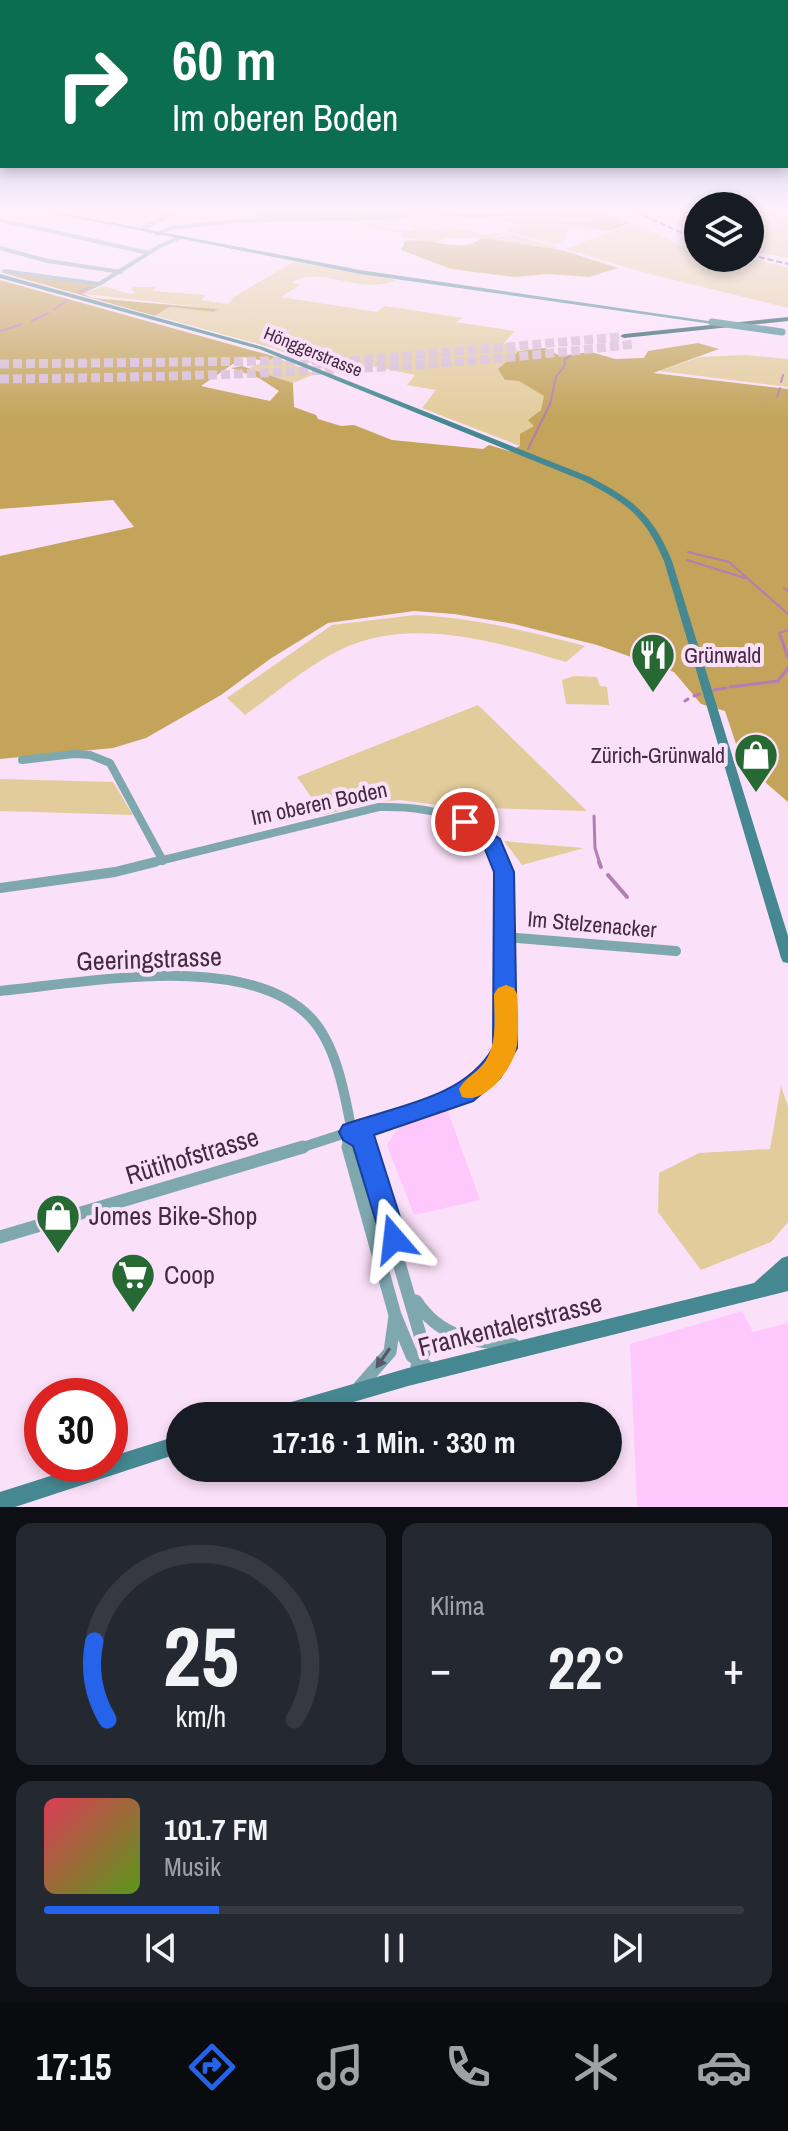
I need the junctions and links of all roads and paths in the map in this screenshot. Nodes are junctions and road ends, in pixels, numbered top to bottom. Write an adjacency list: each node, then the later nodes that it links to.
1 (17, 278): 14 (main road, Hönggerstrasse)
2 (44, 278): 3 (street)
3 (109, 278)
4 (405, 278): 6 (main road, bridge)
5 (788, 321): 7 (highway); 8 (highway)
6 (785, 333)
7 (624, 336)
8 (634, 344)
9 (22, 760): 10 (street)
10 (163, 861): 11 (street, Im oberen Boden); 12 (street, Im oberen Boden)
11 (0, 888)
12 (505, 937): 13 (street, Im Stelzenacker); 16 (street, Im oberen Boden)
13 (676, 951)
14 (788, 958)
15 (0, 991): 16 (street, Geeringstrasse)
16 (352, 1132): 17 (street, Rütihofstrasse); 20 (street, Geeringstrasse); 22 (street, Geeringstrasse)
17 (0, 1237)
18 (788, 1264): 21 (main road, Frankentalerstrasse)
19 (788, 1286): 21 (main road)
20 (408, 1287): 23 (street, Geeringstrasse); 24 (street, Geeringstrasse)
21 (760, 1288): 23 (main road, Frankentalerstrasse)
22 (395, 1315): 24 (street, Geeringstrasse); 25 (street, Geeringstrasse, one-way to 25)
23 (530, 1347): 24 (main road, Frankentalerstrasse)
24 (420, 1370): 25 (main road, Frankentalerstrasse)
25 (354, 1393): 26 (main road, Frankentalerstrasse)
26 (323, 1402)
27 (166, 1449): 28 (main road)
28 (0, 1502)

